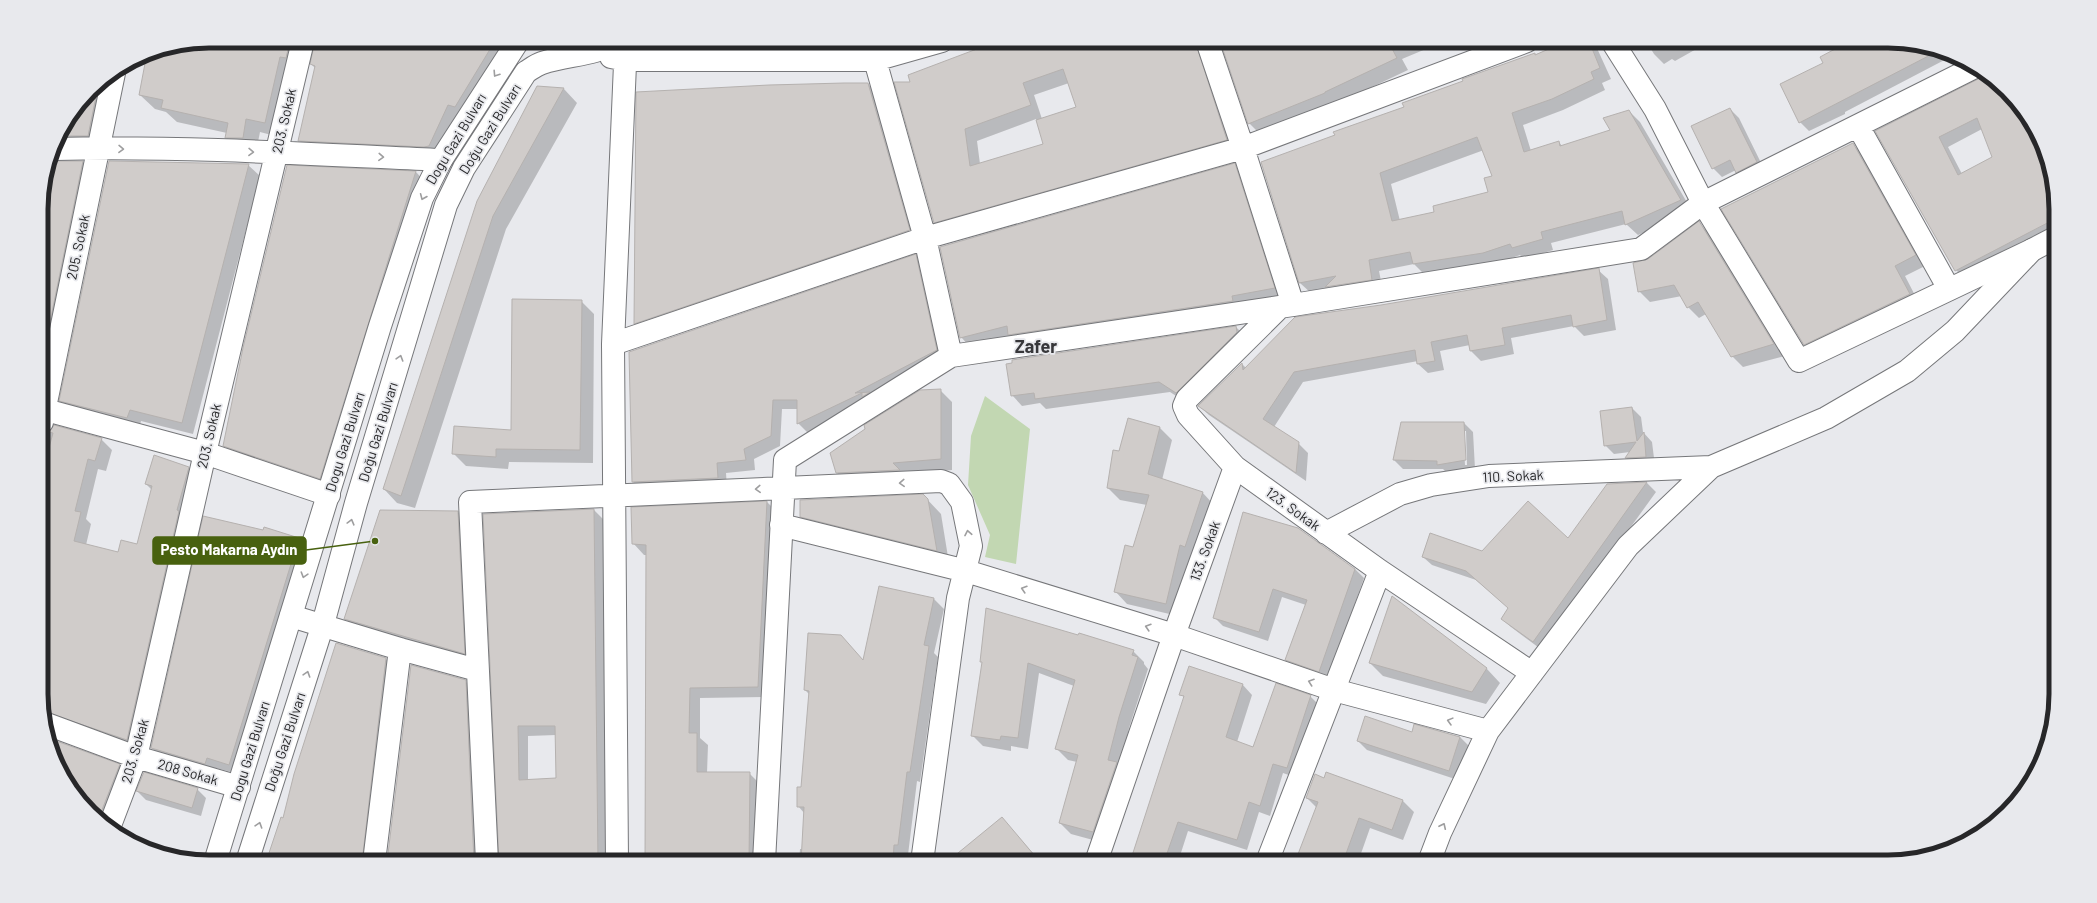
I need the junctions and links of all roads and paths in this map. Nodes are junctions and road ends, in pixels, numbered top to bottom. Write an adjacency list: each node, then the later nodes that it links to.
1 (301, 48): 20 (street, 203. Sokak)
2 (513, 48): 21 (street, Dogu Gazi Bulvarı, one-way to 21)
3 (607, 48): 11 (street, Doğu Gazi Bulvarı)
4 (623, 48): 28 (street)
5 (625, 48): 12 (street)
6 (646, 48): 12 (street)
7 (917, 48): 13 (street)
8 (1209, 48): 18 (street)
9 (1508, 48): 18 (street)
10 (1616, 48): 22 (street)
11 (579, 49): 43 (street, Doğu Gazi Bulvarı, one-way to 11)
12 (654, 60): 13 (street)
13 (875, 60): 23 (street)
14 (1968, 70): 16 (street)
15 (113, 80): 17 (street, 205. Sokak)
16 (1858, 126): 22 (street); 26 (street)
17 (99, 148): 19 (street); 20 (street, one-way to 20); 30 (street, 205. Sokak)
18 (1243, 148): 23 (street); 27 (street)
19 (60, 149)
20 (277, 152): 21 (street, one-way to 21); 32 (street, 203. Sokak)
21 (441, 160): 36 (street, Dogu Gazi Bulvarı, one-way to 36)
22 (1703, 203): 26 (street); 27 (street)
23 (925, 238): 28 (street); 29 (street)
24 (2049, 241): 25 (street)
25 (2032, 250): 26 (street); 34 (street)
26 (1949, 289)
27 (1286, 306): 29 (street); 33 (street, 123. Sokak)
28 (613, 344): 37 (street)
29 (951, 356): 35 (street)
30 (48, 390)
31 (48, 415): 32 (street)
32 (204, 453): 36 (street); 51 (street, 203. Sokak)
33 (1235, 467): 39 (street, 123. Sokak); 44 (street, 133. Sokak)
34 (1711, 467): 39 (street, 110. Sokak); 47 (street)
35 (782, 488): 37 (street, one-way to 37); 38 (street); 40 (street, one-way to 35)
36 (329, 495): 42 (street, Dogu Gazi Bulvarı, one-way to 42)
37 (615, 496): 46 (street); 58 (street)
38 (781, 525): 40 (street); 59 (street)
39 (1326, 533): 41 (street, 123. Sokak)
40 (966, 571): 44 (street, one-way to 40); 60 (street)
41 (1380, 571): 47 (street, 123. Sokak); 48 (street)
42 (291, 616): 43 (street); 52 (street, Dogu Gazi Bulvarı)
43 (323, 624): 45 (street); 55 (street, Doğu Gazi Bulvarı, one-way to 43)
44 (1174, 635): 48 (street, one-way to 44); 61 (street, 133. Sokak)
45 (400, 650): 46 (street); 56 (street)
46 (477, 670): 57 (street)
47 (1532, 673): 50 (street)
48 (1334, 690): 50 (street, one-way to 48); 62 (street)
49 (51, 726): 51 (street, 208 Sokak)
50 (1488, 731): 63 (street, one-way to 50)
51 (136, 757): 52 (street, 208 Sokak); 53 (street, 203. Sokak)
52 (239, 787): 54 (street, Dogu Gazi Bulvarı)
53 (111, 822)
54 (218, 855)
55 (249, 855)
56 (375, 855)
57 (487, 855)
58 (616, 855)
59 (764, 855)
60 (923, 855)
61 (1098, 855)
62 (1271, 855)
63 (1432, 855)

